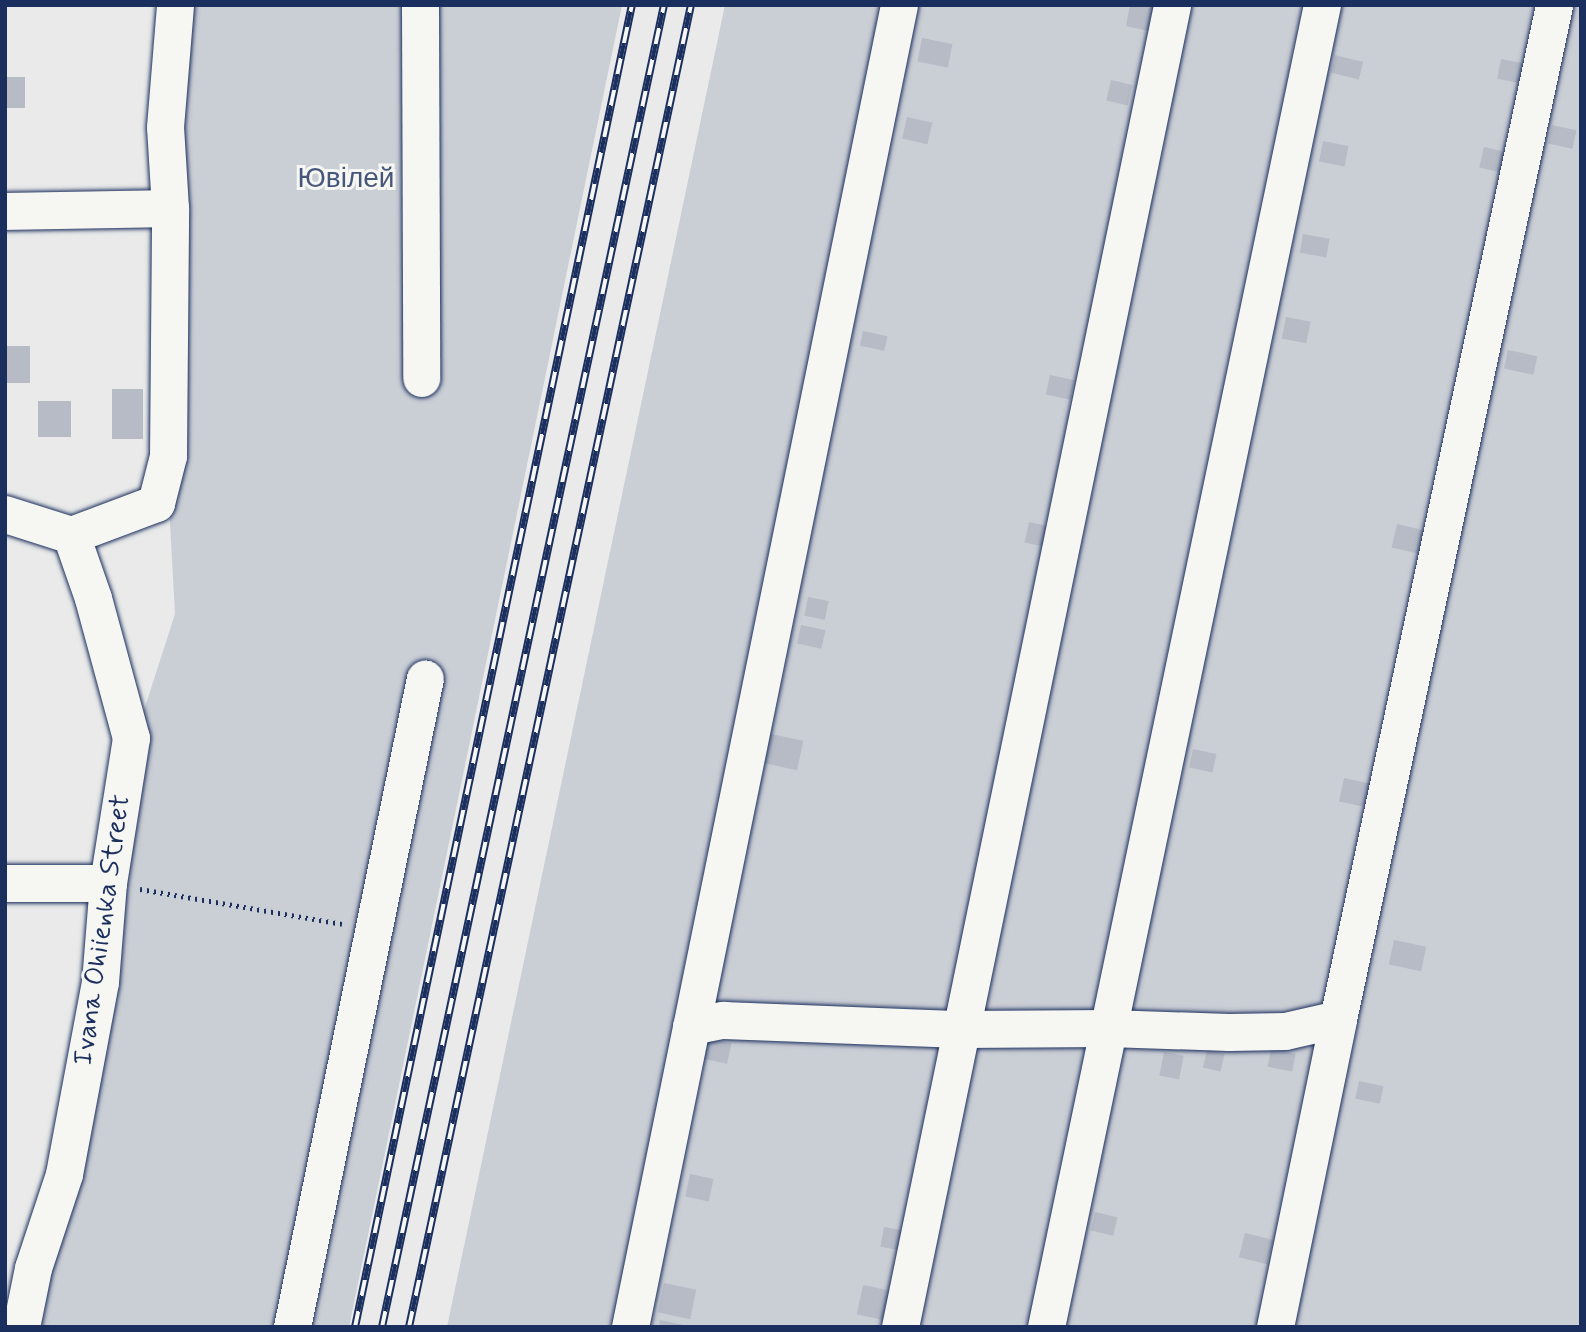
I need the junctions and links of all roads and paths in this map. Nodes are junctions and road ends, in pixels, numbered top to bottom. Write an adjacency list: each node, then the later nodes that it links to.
1 (175, 5): 7 (street)
2 (421, 5): 9 (street)
3 (899, 5): 17 (street)
4 (1172, 5): 19 (street)
5 (1322, 5): 18 (street)
6 (1554, 5): 16 (street)
7 (170, 208): 8 (street); 11 (street)
8 (5, 211)
9 (421, 378)
10 (5, 514): 11 (street)
11 (71, 535): 14 (street, Ivana Ohiienka Street)
12 (425, 678): 15 (street)
13 (5, 883): 14 (street)
14 (108, 883): 15 (path); 20 (street, Ivana Ohiienka Street)
15 (374, 930): 22 (street)
16 (1338, 1019): 18 (street); 26 (street)
17 (691, 1026): 19 (street); 23 (street)
18 (1108, 1028): 19 (street); 25 (street)
19 (961, 1029): 24 (street)
20 (19, 1268): 21 (street, Ivana Ohiienka Street)
21 (21, 1327)
22 (292, 1327)
23 (630, 1327)
24 (900, 1327)
25 (1046, 1327)
26 (1275, 1327)

